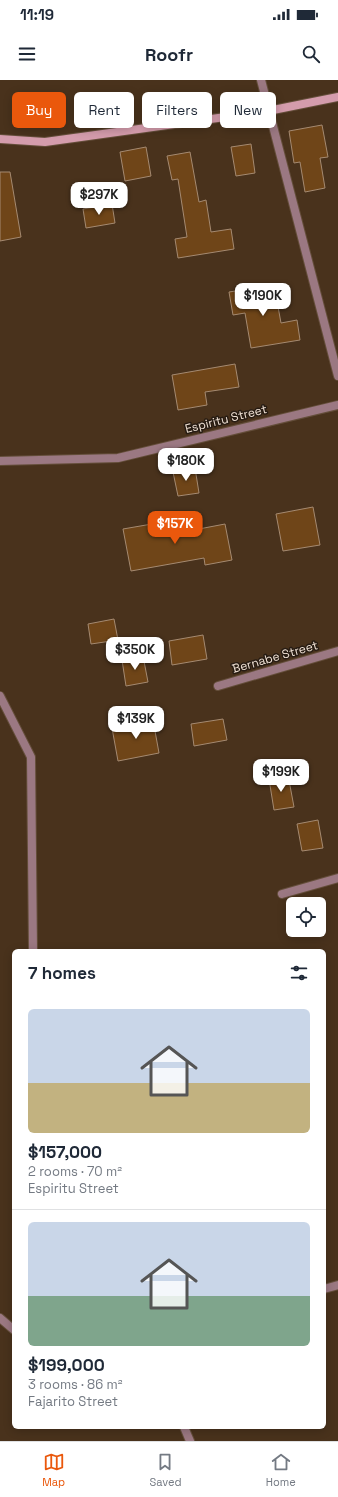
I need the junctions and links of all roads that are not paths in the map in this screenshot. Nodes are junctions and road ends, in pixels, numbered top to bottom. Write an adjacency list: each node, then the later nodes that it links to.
1 (261, 80): 2 (street)
2 (264, 92)
3 (338, 97): 4 (street)
4 (276, 109)
5 (220, 118): 7 (street)
6 (272, 128): 8 (street)
7 (0, 139)
8 (338, 376)
9 (338, 405): 10 (street, Espiritu Street)
10 (0, 461)
11 (338, 651): 12 (street, Bernabe Street)
12 (218, 686)
13 (0, 696): 16 (street)
14 (338, 878): 15 (street)
15 (282, 894)
16 (32, 949)
17 (338, 1285): 18 (street)
18 (326, 1288)
19 (0, 1318): 20 (street)
20 (12, 1328)
21 (185, 1429): 22 (street)
22 (190, 1441)

